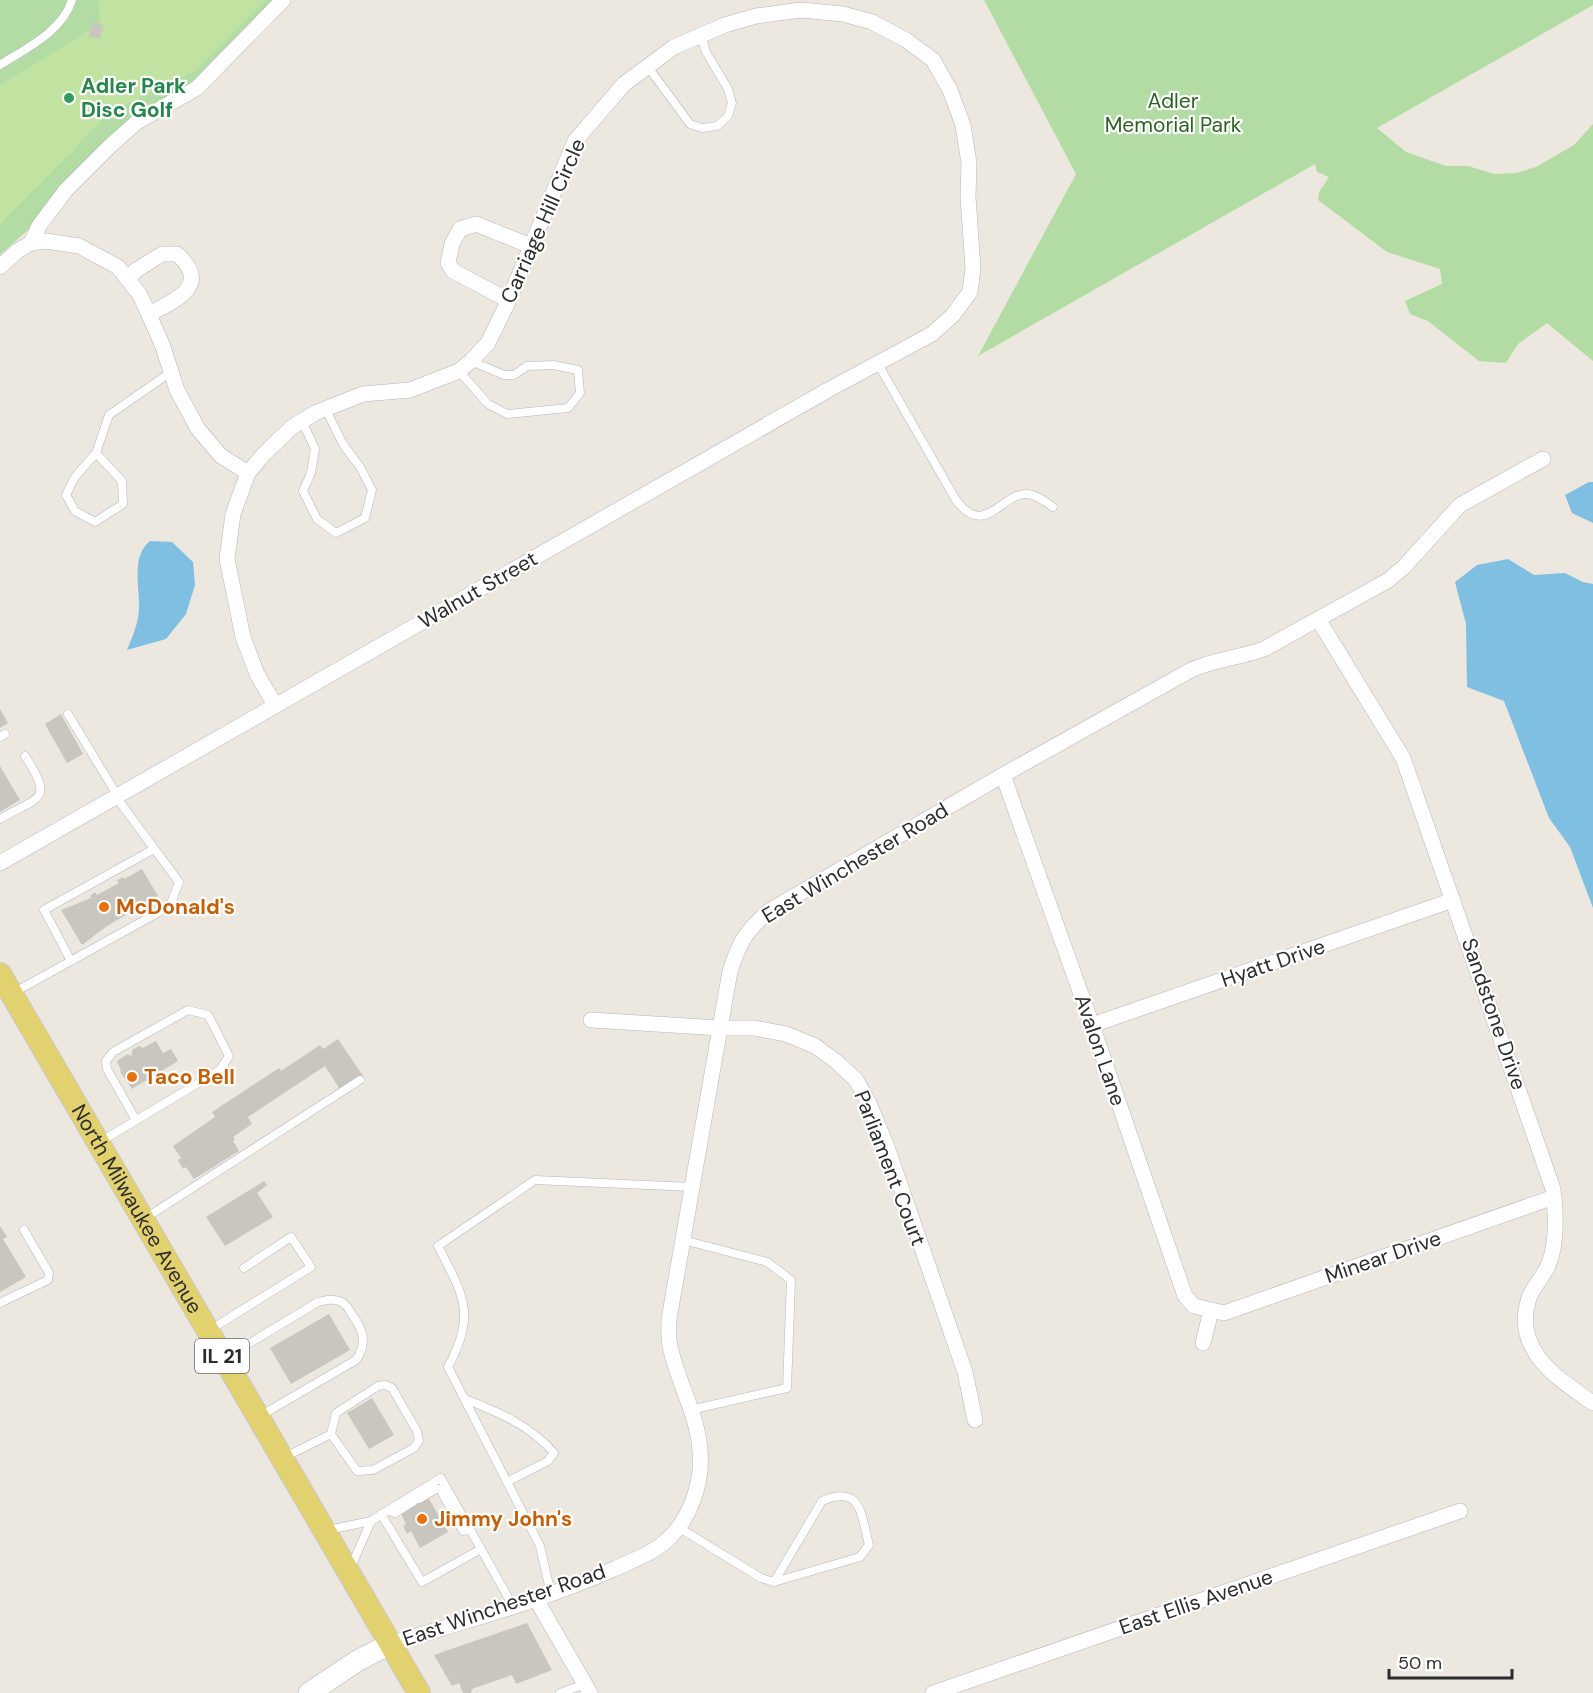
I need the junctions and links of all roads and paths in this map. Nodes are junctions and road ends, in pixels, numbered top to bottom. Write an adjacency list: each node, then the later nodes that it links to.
1 (72, 0): 6 (lane)
2 (283, 0): 8 (street)
3 (823, 6): 4 (street, Carriage Hill Circle); 14 (street, Carriage Hill Circle)
4 (770, 7): 5 (street, Carriage Hill Circle)
5 (701, 35): 7 (street, Carriage Hill Circle); 7 (lane)
6 (0, 65)
7 (648, 67): 9 (street, Carriage Hill Circle)
8 (32, 243): 10 (street); 11 (street)
9 (531, 246): 12 (street, Carriage Hill Circle); 12 (street)
10 (0, 267)
11 (128, 279): 13 (street); 13 (street)
12 (508, 300): 16 (street, Carriage Hill Circle)
13 (149, 314): 17 (street)
14 (953, 315): 15 (street, Walnut Street)
15 (878, 364): 23 (lane); 25 (street, Walnut Street)
16 (465, 366): 16 (lane); 18 (street, Carriage Hill Circle)
17 (171, 372): 20 (lane); 22 (street)
18 (325, 408): 19 (street, Carriage Hill Circle); 19 (lane)
19 (302, 421): 22 (street, Carriage Hill Circle)
20 (96, 453): 20 (lane)
21 (1543, 459): 24 (street, East Winchester Road)
22 (248, 473): 25 (street, Carriage Hill Circle)
23 (1053, 507)
24 (1318, 620): 28 (street, East Winchester Road); 33 (street, Sandstone Drive)
25 (275, 705): 29 (street, Walnut Street)
26 (68, 714): 29 (lane)
27 (25, 756): 30 (lane)
28 (1003, 775): 38 (street, Avalon Lane); 39 (street, East Winchester Road)
29 (116, 796): 31 (lane); 32 (street, Walnut Street)
30 (0, 819)
31 (154, 849): 34 (lane); 34 (lane)
32 (0, 862)
33 (1453, 900): 38 (street, Hyatt Drive); 44 (street, Sandstone Drive)
34 (70, 961): 36 (lane)
35 (0, 974): 36 (main road, North Milwaukee Avenue / IL 21)
36 (12, 993): 42 (main road, North Milwaukee Avenue / IL 21)
37 (591, 1020): 39 (street, Parliament Court)
38 (1092, 1025): 50 (street, Avalon Lane)
39 (720, 1029): 43 (street, East Winchester Road); 58 (street, Parliament Court)
40 (360, 1080): 45 (lane)
41 (136, 1120): 41 (lane); 42 (lane)
42 (98, 1143): 45 (main road, North Milwaukee Avenue / IL 21)
43 (692, 1187): 47 (street, East Winchester Road); 54 (lane)
44 (1554, 1197): 50 (street, Minear Drive); 55 (street, Sandstone Drive)
45 (142, 1219): 51 (main road, North Milwaukee Avenue / IL 21)
46 (24, 1230): 49 (lane)
47 (683, 1240): 56 (street, East Winchester Road); 56 (lane)
48 (244, 1268): 51 (lane)
49 (0, 1303)
50 (1211, 1311): 52 (street)
51 (208, 1332): 53 (main road, North Milwaukee Avenue / IL 21)
52 (1203, 1343)
53 (224, 1358): 57 (main road, North Milwaukee Avenue / IL 21); 57 (lane)
54 (465, 1399): 61 (lane); 61 (lane)
55 (1593, 1403)
56 (690, 1410): 65 (street, East Winchester Road)
57 (258, 1418): 60 (main road, North Milwaukee Avenue / IL 21)
58 (975, 1420)
59 (331, 1434): 59 (lane); 60 (lane)
60 (282, 1459): 66 (main road, North Milwaukee Avenue / IL 21)
61 (507, 1482): 71 (lane)
62 (1460, 1510): 79 (street, East Ellis Avenue)
63 (384, 1512): 64 (lane); 67 (lane); 67 (lane); 68 (lane)
64 (371, 1521): 66 (lane); 69 (lane)
65 (678, 1527): 70 (lane); 71 (street, East Winchester Road)
66 (323, 1530): 69 (main road, North Milwaukee Avenue / IL 21)
67 (470, 1530): 68 (lane)
68 (481, 1549): 73 (lane)
69 (348, 1574): 74 (main road, North Milwaukee Avenue / IL 21)
70 (774, 1582): 70 (lane)
71 (551, 1594): 72 (street, East Winchester Road)
72 (536, 1599): 73 (street, East Winchester Road); 75 (street)
73 (513, 1606): 74 (street, East Winchester Road)
74 (390, 1644): 76 (main road); 77 (main road, North Milwaukee Avenue / IL 21)
75 (588, 1688): 78 (lane)
76 (309, 1693)
77 (419, 1693)
78 (560, 1693)
79 (933, 1693)

